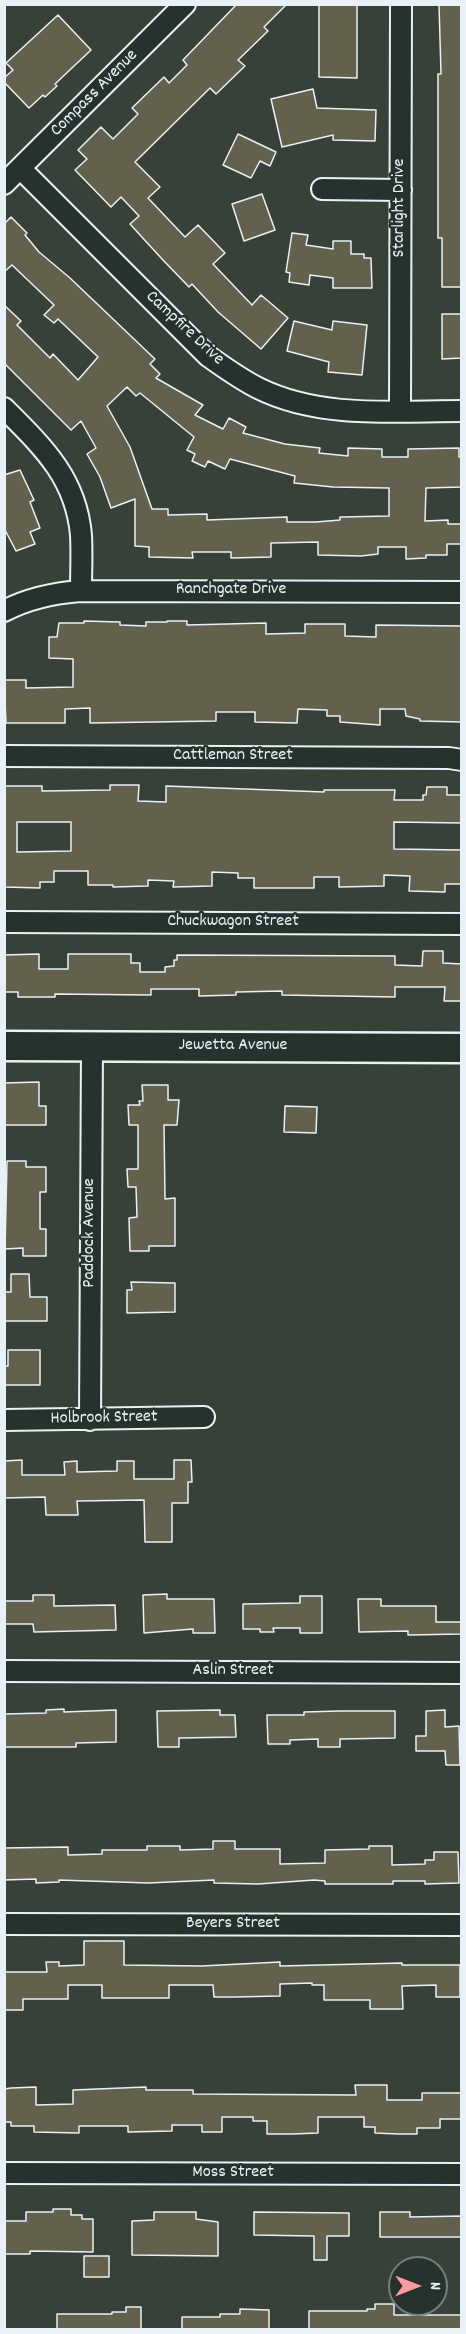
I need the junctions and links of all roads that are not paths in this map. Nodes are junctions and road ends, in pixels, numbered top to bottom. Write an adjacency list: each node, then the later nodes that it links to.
1 (184, 4): 3 (street, Compass Avenue)
2 (401, 4): 6 (street, Starlight Drive)
3 (20, 168): 4 (street, Compass Avenue); 8 (street, Campfire Drive)
4 (4, 184)
5 (322, 189): 6 (street)
6 (401, 190): 8 (street, Starlight Drive)
7 (4, 408): 10 (street)
8 (400, 411): 9 (street, Campfire Drive)
9 (462, 411)
10 (81, 591): 11 (street, Ranchgate Drive); 12 (street, Ranchgate Drive)
11 (462, 592)
12 (4, 611)
13 (4, 756): 14 (street, Cattleman Street)
14 (462, 760)
15 (4, 922): 16 (street, Chuckwagon Street)
16 (462, 924)
17 (4, 1046): 18 (street, Jewetta Avenue)
18 (92, 1047): 19 (street, Jewetta Avenue); 22 (street, Paddock Avenue)
19 (462, 1048)
20 (204, 1417): 22 (street, Holbrook Street)
21 (4, 1420): 22 (street, Holbrook Street)
22 (90, 1420)
23 (4, 1671): 24 (street, Aslin Street)
24 (462, 1673)
25 (4, 1924): 26 (street, Beyers Street)
26 (462, 1925)
27 (4, 2173): 28 (street, Moss Street)
28 (462, 2174)

